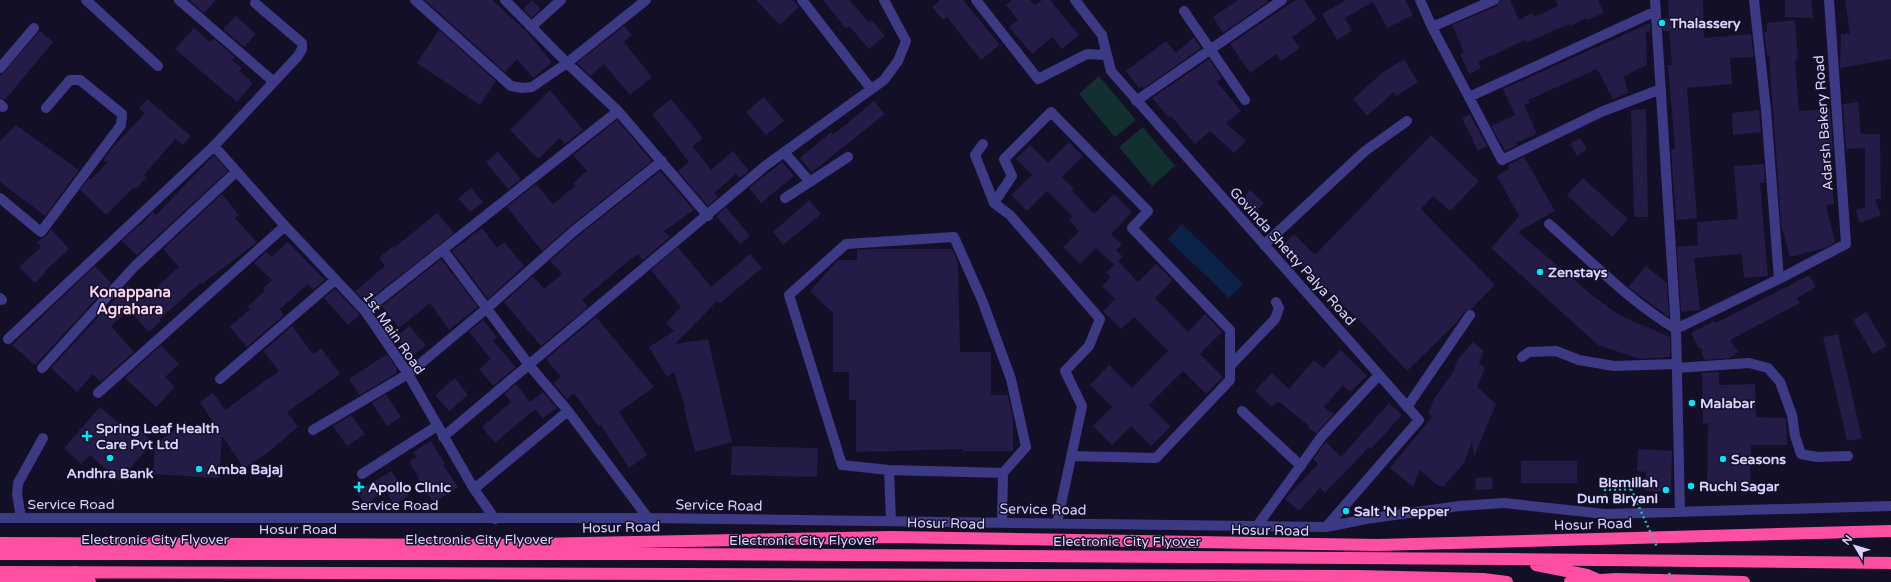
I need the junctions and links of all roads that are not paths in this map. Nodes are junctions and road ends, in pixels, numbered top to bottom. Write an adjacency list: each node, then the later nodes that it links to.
1 (86, 0): 26 (street)
2 (179, 0): 28 (street)
3 (415, 0): 25 (street)
4 (505, 0): 20 (street)
5 (561, 0): 20 (street)
6 (646, 0): 25 (street)
7 (802, 0): 29 (street)
8 (884, 0): 29 (street)
9 (976, 0): 24 (street)
10 (1075, 0): 24 (street, Govinda Shetty Palya Road)
11 (1282, 0): 23 (street)
12 (1420, 0): 21 (street)
13 (1494, 0): 21 (street)
14 (1655, 0): 19 (street)
15 (1754, 0): 52 (street)
16 (1829, 0): 52 (street, Adarsh Bakery Road)
17 (255, 3): 28 (street)
18 (1184, 11): 23 (street)
19 (1656, 11): 30 (street); 31 (street)
20 (531, 27): 25 (street)
21 (1432, 27): 31 (street)
22 (34, 28): 27 (street)
23 (1211, 49): 32 (street); 33 (street)
24 (1107, 55): 33 (street, Govinda Shetty Palya Road)
25 (567, 64): 35 (street)
26 (158, 66)
27 (0, 68)
28 (274, 82): 38 (street)
29 (871, 89): 39 (street)
30 (1661, 89): 31 (street); 58 (street)
31 (1469, 97)
32 (1245, 100)
33 (1136, 101): 50 (street, Govinda Shetty Palya Road)
34 (46, 108): 44 (street)
35 (618, 111): 41 (street); 51 (street)
36 (1407, 121): 50 (street)
37 (983, 144): 46 (street)
38 (214, 146): 42 (street, 1st Main Road); 59 (street)
39 (784, 152): 43 (street); 47 (street)
40 (848, 157): 43 (street)
41 (662, 160): 47 (street); 55 (street)
42 (236, 172): 49 (street, 1st Main Road); 64 (street)
43 (810, 182): 45 (street)
44 (0, 198)
45 (785, 198)
46 (994, 203): 62 (street); 76 (street)
47 (708, 216): 61 (street)
48 (1549, 224): 58 (street)
49 (285, 226): 53 (street, 1st Main Road); 68 (street)
50 (1264, 245): 66 (street, Govinda Shetty Palya Road)
51 (443, 250): 55 (street); 56 (street)
52 (1779, 279): 58 (street)
53 (335, 280): 56 (street, 1st Main Road); 67 (street)
54 (1276, 302): 62 (street)
55 (486, 309): 61 (street); 65 (street)
56 (365, 312): 65 (street, 1st Main Road)
57 (1470, 315): 69 (street)
58 (1676, 329): 63 (street)
59 (8, 339)
60 (1522, 356): 63 (street)
61 (529, 365): 70 (street); 74 (street)
62 (1230, 366): 76 (street)
63 (1676, 366): 77 (street); 84 (street)
64 (42, 368)
65 (408, 374): 72 (street, 1st Main Road); 73 (street)
66 (1379, 375): 69 (street, Govinda Shetty Palya Road); 78 (street)
67 (220, 379)
68 (98, 392)
69 (1407, 407): 93 (street, Govinda Shetty Palya Road)
70 (568, 411): 82 (street); 87 (street)
71 (1242, 411): 78 (street)
72 (437, 426): 74 (street, 1st Main Road); 81 (street)
73 (313, 430)
74 (443, 437): 82 (street, 1st Main Road)
75 (43, 438): 86 (street)
76 (1072, 456): 91 (street)
77 (1848, 456)
78 (1301, 466): 92 (street)
79 (888, 470): 80 (street); 80 (street); 89 (street)
80 (1003, 473): 90 (street)
81 (362, 474)
82 (474, 489): 88 (street, 1st Main Road)
83 (1891, 506): 84 (street, Service Road)
84 (1680, 512): 93 (street, Service Road)
85 (0, 518): 86 (street, Service Road)
86 (21, 518): 88 (street, Service Road)
87 (648, 518): 88 (street, Service Road); 89 (street, Service Road)
88 (495, 519)
89 (891, 521): 90 (street, Service Road)
90 (1002, 523): 91 (street, Service Road)
91 (1057, 524): 92 (street, Service Road)
92 (1257, 526): 93 (street, Service Road)
93 (1326, 527)
94 (1891, 531): 95 (highway, Hosur Road)
95 (0, 543)
96 (0, 554): 97 (highway, Electronic City Flyover)
97 (1507, 559): 98 (highway, bridge); 105 (highway, Electronic City Flyover, bridge)
98 (1891, 563)
99 (0, 572): 100 (highway)
100 (75, 572): 102 (highway, bridge); 103 (highway)
101 (0, 581): 102 (highway)
102 (90, 582)
103 (1507, 582)
104 (1570, 582): 106 (highway)
105 (1602, 582)
106 (1744, 582)

